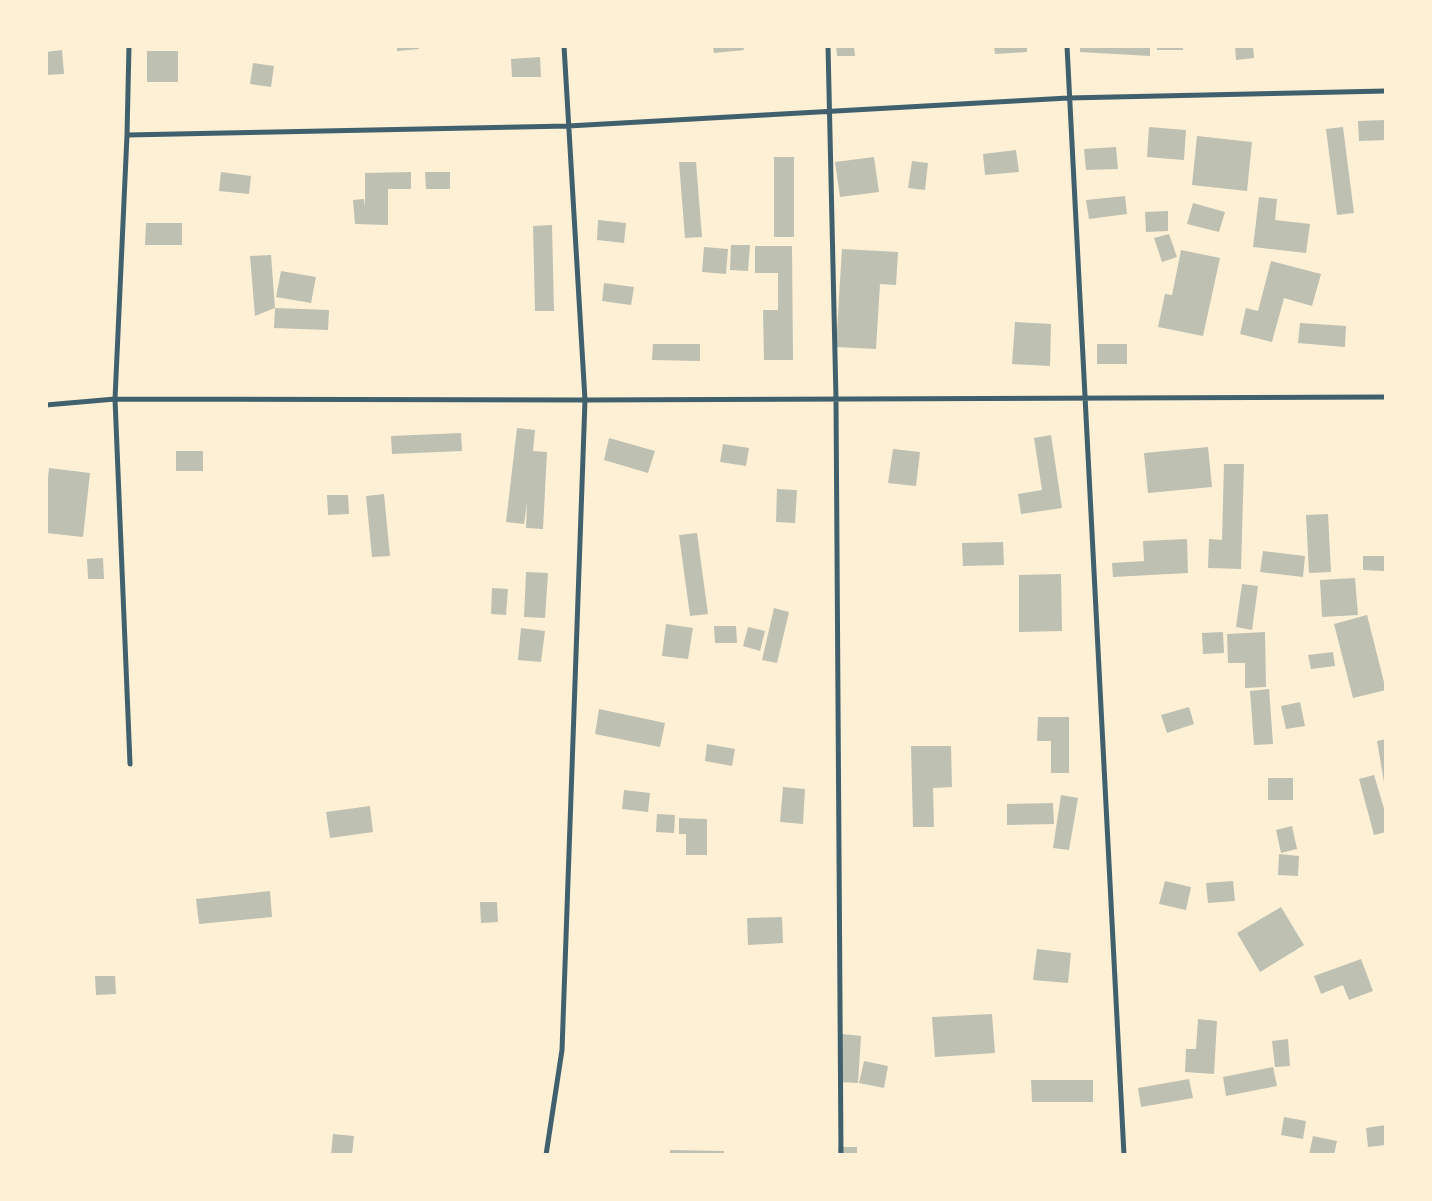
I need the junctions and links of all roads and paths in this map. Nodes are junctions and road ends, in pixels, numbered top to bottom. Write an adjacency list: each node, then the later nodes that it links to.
1 (129, 46): 9 (street)
2 (564, 46): 8 (street)
3 (828, 46): 7 (street)
4 (1066, 46): 6 (street)
5 (1386, 91): 6 (street)
6 (1068, 98): 7 (street); 11 (street)
7 (831, 112): 8 (street); 13 (street)
8 (568, 126): 9 (street); 14 (street)
9 (127, 135): 12 (street)
10 (1386, 397): 11 (street)
11 (1084, 398): 13 (street); 19 (street)
12 (115, 399): 14 (street); 15 (street); 16 (street)
13 (836, 399): 14 (street); 18 (street)
14 (585, 400): 17 (street)
15 (46, 406)
16 (130, 764)
17 (546, 1155)
18 (841, 1155)
19 (1124, 1155)

